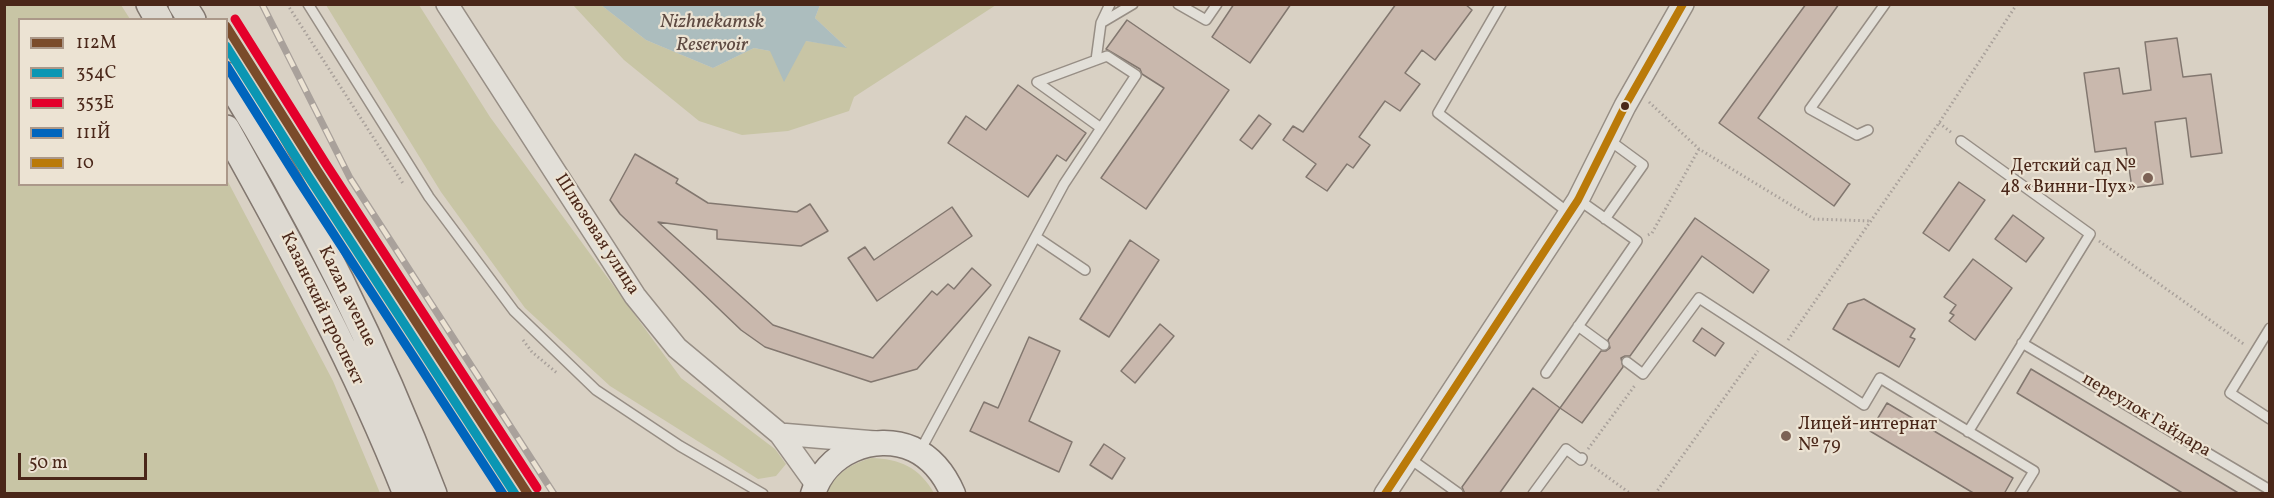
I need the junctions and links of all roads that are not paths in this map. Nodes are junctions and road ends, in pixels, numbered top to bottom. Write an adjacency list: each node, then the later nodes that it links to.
1 (150, 4): 12 (main road)
2 (182, 4): 13 (main road)
3 (308, 4): 44 (lane)
4 (447, 4): 34 (street, Шлюзовая улица)
5 (1110, 4): 14 (lane)
6 (1133, 4): 14 (lane)
7 (1178, 4): 8 (lane)
8 (1217, 4)
9 (1501, 4): 22 (lane)
10 (1683, 4): 20 (street)
11 (1885, 4): 18 (lane)
12 (158, 18)
13 (191, 18)
14 (1101, 23): 15 (lane)
15 (1096, 60): 17 (lane); 17 (lane)
16 (228, 79): 43 (main road, Kazan avenue)
17 (1101, 128): 24 (lane)
18 (1868, 130)
19 (228, 133): 42 (main road, Казанский проспект)
20 (1609, 140): 22 (street); 23 (lane)
21 (1961, 141): 28 (lane)
22 (1574, 206): 23 (lane); 37 (street)
23 (1605, 219): 26 (lane)
24 (1036, 237): 25 (lane); 36 (lane)
25 (1085, 270)
26 (1578, 326): 29 (lane); 31 (lane)
27 (2270, 328): 32 (lane)
28 (2022, 343): 33 (lane); 40 (lane, переулок Гайдара)
29 (1604, 345)
30 (1627, 362): 33 (lane)
31 (1546, 372)
32 (2270, 419)
33 (1968, 432): 48 (lane)
34 (780, 434): 35 (street); 39 (street, Шлюзовая улица)
35 (890, 443): 36 (main road); 39 (main road)
36 (919, 453): 45 (main road)
37 (1409, 458): 41 (lane); 46 (street)
38 (1583, 459): 47 (lane)
39 (815, 489)
40 (2270, 490)
41 (1458, 493)
42 (407, 494)
43 (433, 494)
44 (763, 494)
45 (953, 494)
46 (1385, 494)
47 (1533, 494)
48 (2020, 494)

